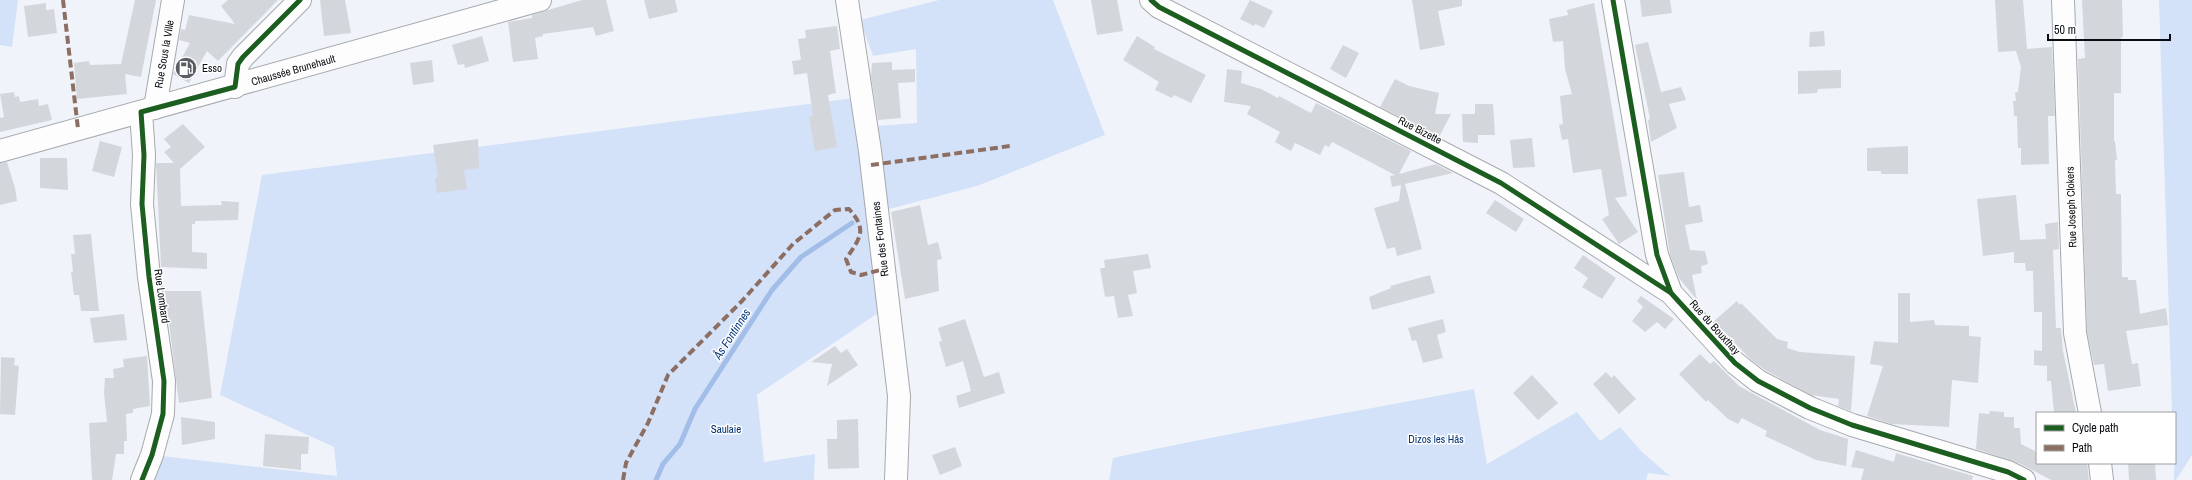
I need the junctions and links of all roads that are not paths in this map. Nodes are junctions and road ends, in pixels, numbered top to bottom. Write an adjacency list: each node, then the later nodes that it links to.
1 (173, 0): 9 (street, Rue Sous la Ville)
2 (300, 0): 8 (street)
3 (540, 0): 8 (street, Chaussée Brunehault)
4 (847, 0): 15 (street, Rue des Fontaines)
5 (1151, 0): 11 (street, Rue Bizette)
6 (1613, 0): 11 (street, Rue du Bouxthay)
7 (2063, 0): 12 (street, Rue Joseph Clokers)
8 (234, 86): 9 (street, Chaussée Brunehault)
9 (148, 110): 10 (street, Chaussée Brunehault); 14 (street, Rue Lombard)
10 (0, 151)
11 (1671, 293): 16 (street, Rue du Bouxthay)
12 (2090, 412)
13 (2100, 464): 17 (street)
14 (142, 480)
15 (896, 480)
16 (2024, 480)
17 (2102, 480)

